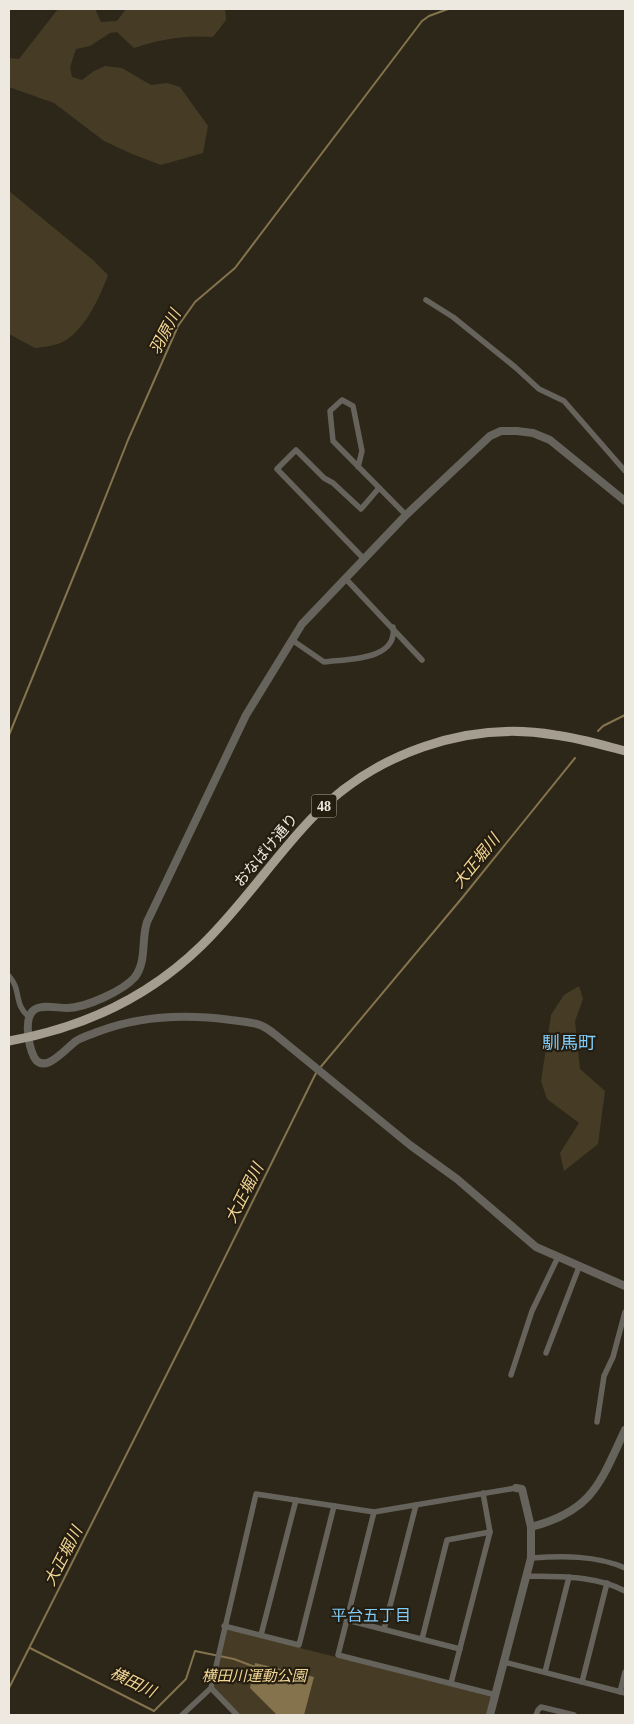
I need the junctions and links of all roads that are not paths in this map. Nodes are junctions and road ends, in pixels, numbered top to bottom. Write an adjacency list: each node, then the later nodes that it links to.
1 (426, 300): 3 (street)
2 (358, 467): 2 (street); 4 (street)
3 (625, 470)
4 (379, 488): 6 (street); 7 (street)
5 (625, 501): 6 (street)
6 (406, 516): 7 (street)
7 (364, 560): 8 (street)
8 (345, 578): 9 (street); 10 (street)
9 (393, 628): 10 (street); 11 (street)
10 (292, 640): 14 (street)
11 (422, 660)
12 (625, 752): 15 (main road, おなばけ通り / 48)
13 (9, 976): 14 (street)
14 (29, 1017): 15 (street)
15 (29, 1038): 16 (main road, おなばけ通り / 48); 17 (street)
16 (9, 1041)
17 (558, 1257): 18 (street); 22 (street)
18 (579, 1266): 19 (street); 21 (street)
19 (625, 1286)
20 (625, 1312): 23 (street)
21 (546, 1354)
22 (511, 1375)
23 (597, 1422)
24 (625, 1430): 31 (street)
25 (516, 1488): 26 (street); 31 (street)
26 (484, 1493): 28 (street); 32 (street)
27 (296, 1500): 29 (street); 40 (street); 42 (street)
28 (416, 1505): 30 (street); 41 (street)
29 (334, 1506): 30 (street); 42 (street)
30 (374, 1512): 39 (street)
31 (531, 1527): 33 (street)
32 (490, 1532): 43 (street); 44 (street)
33 (531, 1558): 34 (street); 35 (street)
34 (625, 1568)
35 (526, 1576): 36 (street); 45 (street)
36 (569, 1577): 37 (street); 46 (street)
37 (607, 1582): 38 (street); 48 (street)
38 (625, 1591)
39 (347, 1620): 41 (street); 49 (street)
40 (224, 1626): 42 (street); 50 (street)
41 (384, 1629): 43 (street)
42 (261, 1635)
43 (422, 1639): 44 (street)
44 (460, 1649): 49 (street)
45 (504, 1662): 46 (street); 52 (street)
46 (545, 1672): 48 (street)
47 (625, 1672): 51 (street)
48 (582, 1682): 51 (street)
49 (451, 1683): 52 (street)
50 (210, 1688): 53 (street); 54 (street)
51 (623, 1693)
52 (496, 1695): 55 (street)
53 (182, 1715)
54 (237, 1715)
55 (490, 1715)
56 (536, 1715): 57 (street)
57 (574, 1715)

